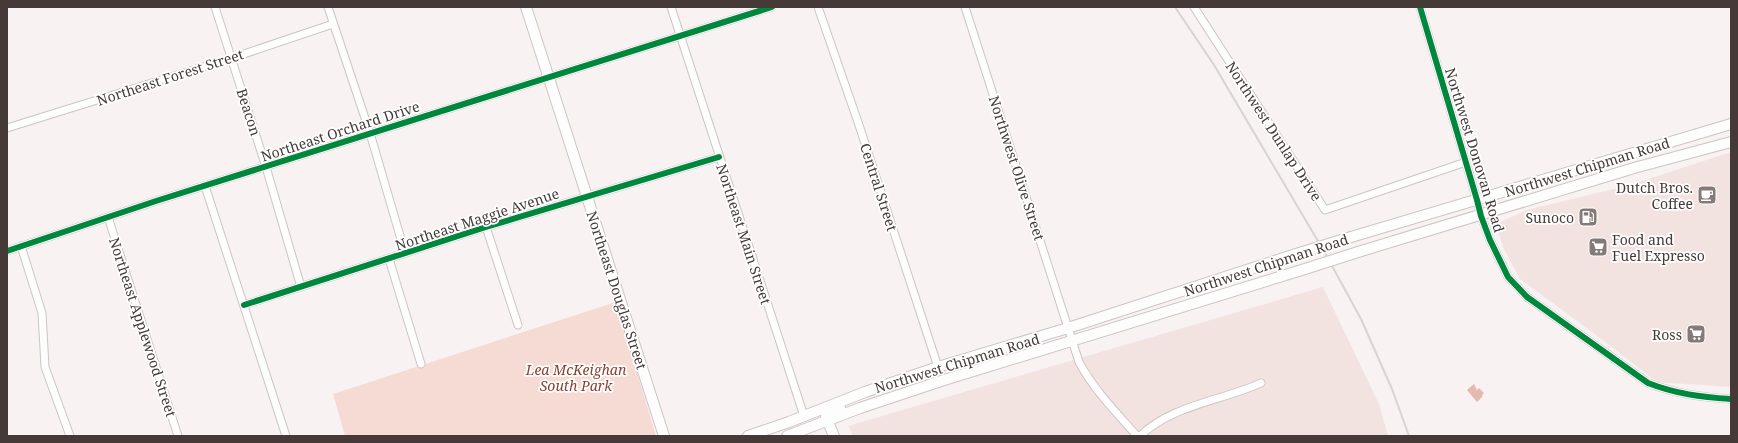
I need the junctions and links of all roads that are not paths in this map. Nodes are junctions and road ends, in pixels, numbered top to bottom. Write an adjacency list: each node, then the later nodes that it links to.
1 (215, 7): 12 (street, Beacon)
2 (328, 7): 10 (street)
3 (526, 7): 13 (main road, Northeast Douglas Street)
4 (671, 7): 11 (street, Northeast Main Street)
5 (772, 7): 11 (street, Northeast Orchard Drive)
6 (818, 7): 37 (street, Central Street)
7 (965, 7): 34 (street, Northwest Olive Street)
8 (1194, 7): 19 (street, Northwest Dunlap Drive)
9 (1420, 7): 19 (street, Northwest Donovan Road)
10 (333, 24): 12 (street, Northeast Forest Street); 16 (street)
11 (680, 36): 13 (street, Northeast Orchard Drive); 18 (street, Northeast Main Street)
12 (232, 58): 15 (street, Northeast Forest Street); 20 (street, Beacon)
13 (550, 78): 16 (street, Northeast Orchard Drive); 22 (main road, Northeast Douglas Street)
14 (1731, 124): 23 (main road, Northwest Chipman Road)
15 (7, 128)
16 (370, 134): 20 (street, Northeast Orchard Drive); 29 (street)
17 (1731, 142): 24 (main road, Northwest Chipman Road)
18 (719, 156): 22 (street, Northeast Maggie Avenue); 41 (street, Northeast Main Street)
19 (1466, 162): 23 (street, Northwest Donovan Road)
20 (266, 167): 21 (street, Northeast Orchard Drive); 31 (street, Beacon)
21 (205, 186): 25 (street, Northeast Orchard Drive); 32 (street)
22 (588, 198): 26 (street, Northeast Maggie Avenue); 46 (main road, Northeast Douglas Street)
23 (1478, 200): 24 (street, Northwest Donovan Road); 34 (main road, Northwest Chipman Road, bridge)
24 (1481, 216): 35 (main road, Northwest Chipman Road, bridge); 40 (street, Northwest Donovan Road)
25 (108, 217): 27 (street, Northeast Orchard Drive); 44 (street, Northeast Applewood Street)
26 (486, 227): 29 (street, Northeast Maggie Avenue); 33 (street)
27 (21, 246): 28 (street, Northeast Orchard Drive); 43 (street)
28 (7, 250)
29 (405, 254): 30 (street, Northeast Maggie Avenue)
30 (389, 259): 31 (street, Northeast Maggie Avenue); 36 (street)
31 (301, 287): 32 (street, Northeast Maggie Avenue)
32 (244, 305): 45 (street)
33 (518, 325)
34 (1068, 328): 35 (street, Northwest Olive Street); 37 (main road, Northwest Chipman Road)
35 (1072, 341): 42 (main road, Northwest Chipman Road); 50 (street, Northwest Olive Street)
36 (421, 364)
37 (938, 367): 39 (main road, Northwest Chipman Road)
38 (1261, 384): 51 (street)
39 (865, 392): 41 (main road, Northwest Chipman Road); 42 (main road)
40 (1731, 399)
41 (804, 416): 47 (main road, Northwest Chipman Road)
42 (827, 422): 48 (main road, Northwest Chipman Road); 49 (main road)
43 (70, 436)
44 (178, 436)
45 (286, 436)
46 (664, 436)
47 (748, 436)
48 (787, 436)
49 (834, 436)
50 (1137, 436)
51 (1140, 436)

